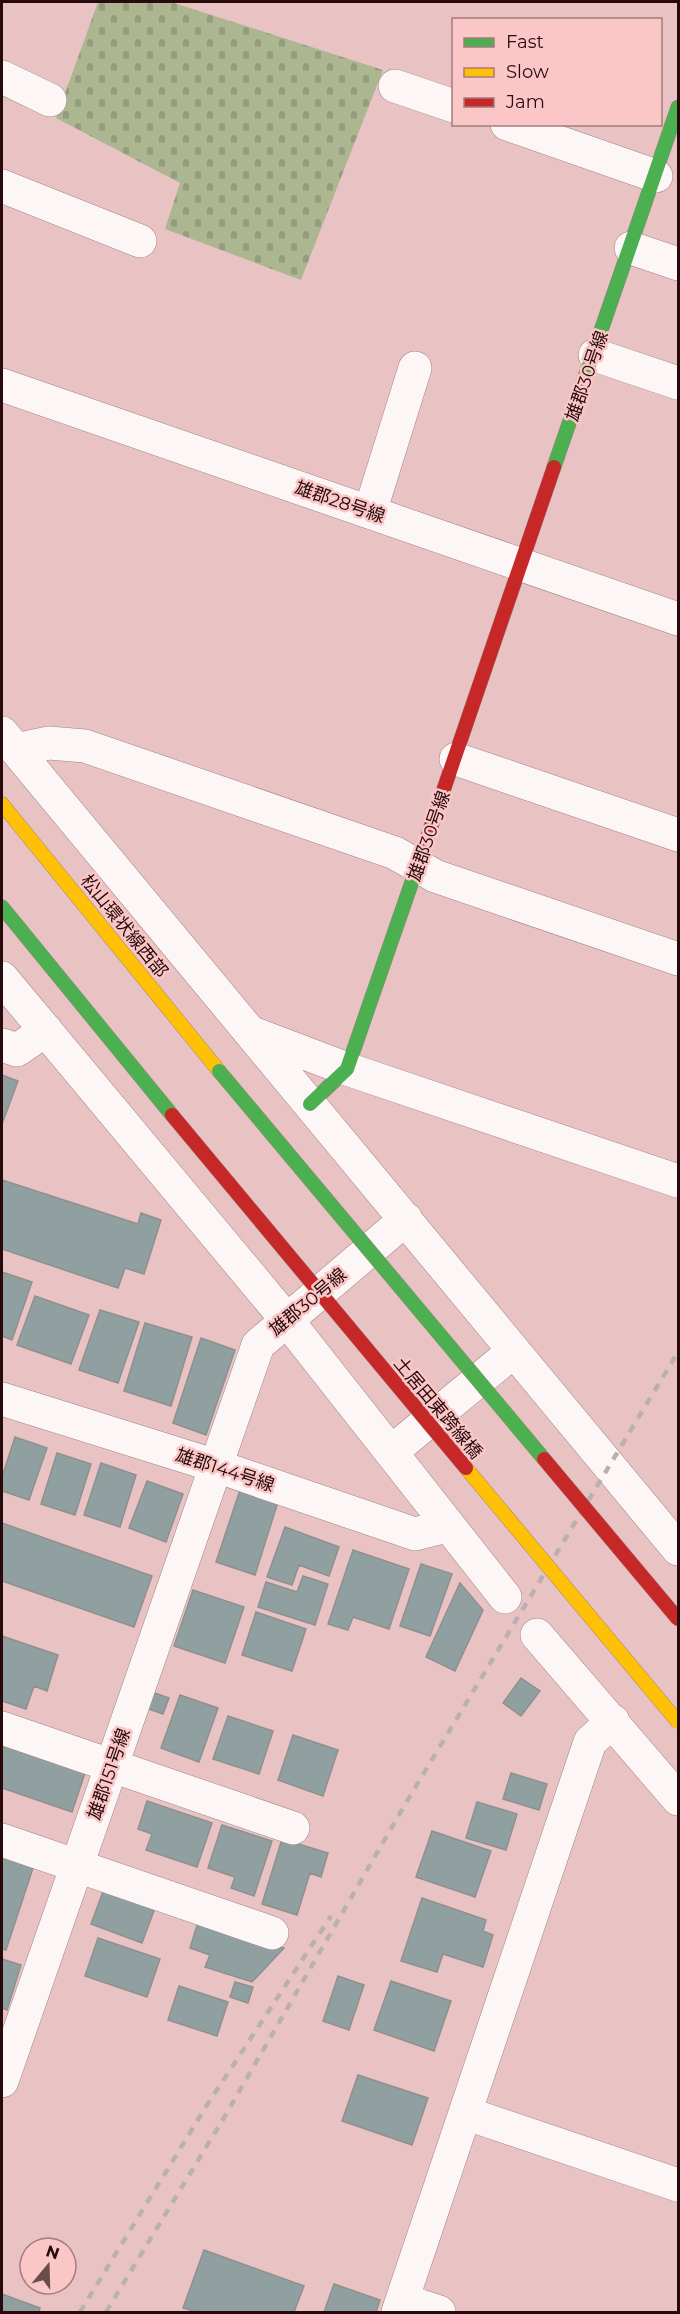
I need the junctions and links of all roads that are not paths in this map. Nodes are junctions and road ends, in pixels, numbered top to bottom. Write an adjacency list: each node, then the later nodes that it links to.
1 (2, 78): 3 (street)
2 (395, 86): 4 (street)
3 (50, 100)
4 (452, 106)
5 (678, 107): 7 (street, 雄郡30号線)
6 (515, 126): 7 (street)
7 (665, 165): 10 (street, 雄郡30号線)
8 (2, 186): 9 (street)
9 (140, 241)
10 (631, 248): 11 (street); 12 (street, 雄郡30号線)
11 (678, 264)
12 (595, 355): 14 (street); 17 (street, 雄郡30号線)
13 (415, 368): 16 (street)
14 (678, 383)
15 (2, 385): 16 (street, 雄郡28号線)
16 (370, 512): 17 (street, 雄郡28号線)
17 (522, 564): 18 (street, 雄郡28号線); 20 (street, 雄郡30号線)
18 (678, 619)
19 (9, 741): 23 (street); 28 (street)
20 (456, 759): 22 (street); 23 (street, 雄郡30号線)
21 (2, 804): 42 (street, 松山環状線西部, bridge)
22 (678, 835)
23 (417, 867): 25 (street); 30 (street, 雄郡30号線)
24 (2, 907): 45 (street, 土居田東跨線橋, bridge)
25 (678, 959)
26 (2, 978): 27 (street)
27 (46, 1030): 29 (street); 34 (street)
28 (250, 1032): 30 (street); 31 (street)
29 (2, 1045)
30 (347, 1069): 31 (street, 雄郡30号線); 32 (street)
31 (310, 1104): 33 (street)
32 (678, 1181)
33 (406, 1219): 34 (street, 雄郡30号線); 35 (street)
34 (286, 1319): 37 (street); 38 (street, 雄郡30号線)
35 (514, 1351): 37 (street); 40 (street)
36 (2, 1399): 38 (street, 雄郡144号線)
37 (392, 1452): 39 (street)
38 (216, 1466): 39 (street, 雄郡144号線); 47 (street, 雄郡151号線)
39 (447, 1526): 41 (street)
40 (678, 1549)
41 (505, 1597)
42 (678, 1619)
43 (537, 1635): 44 (street)
44 (613, 1721): 48 (street); 54 (street)
45 (678, 1722)
46 (2, 1728): 47 (street)
47 (112, 1767): 49 (street); 51 (street, 雄郡151号線)
48 (675, 1788)
49 (292, 1827)
50 (2, 1840): 51 (street)
51 (77, 1865): 52 (street); 53 (street, 雄郡151号線)
52 (272, 1933)
53 (3, 2070)
54 (465, 2113): 55 (street); 56 (street)
55 (678, 2185)
56 (400, 2306): 57 (street)
57 (439, 2313)

